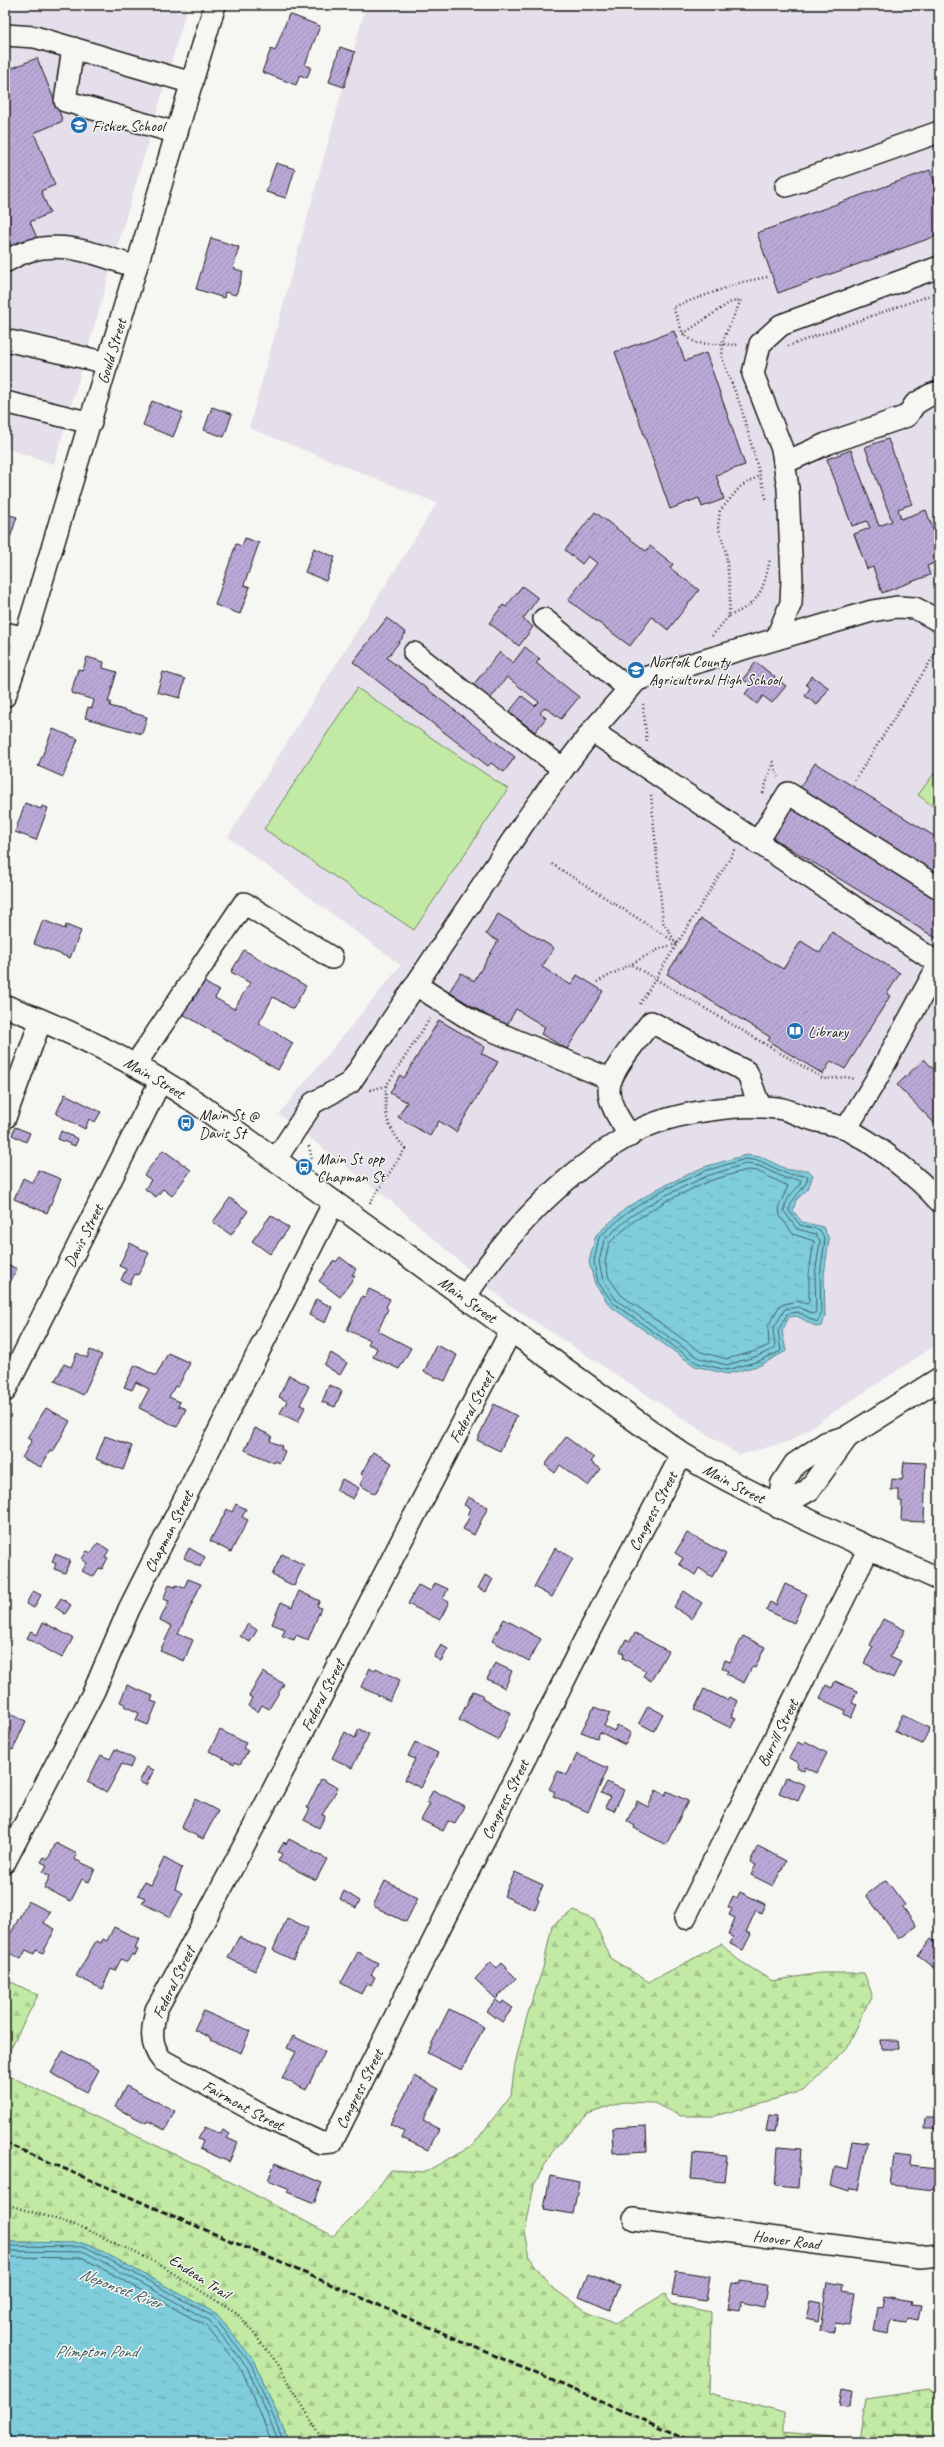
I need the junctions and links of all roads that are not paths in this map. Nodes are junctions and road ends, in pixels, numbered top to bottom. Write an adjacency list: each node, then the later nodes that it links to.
1 (215, 5): 4 (street, Gould Street)
2 (5, 34): 3 (street)
3 (73, 48): 4 (street); 6 (street)
4 (192, 83): 6 (street, Gould Street)
5 (939, 132): 7 (street)
6 (177, 133): 9 (street, Gould Street)
7 (786, 186)
8 (5, 262): 9 (street)
9 (136, 267): 12 (street, Gould Street)
10 (939, 267): 16 (street)
11 (5, 340): 12 (street)
12 (108, 363): 15 (street, Gould Street)
13 (939, 392): 16 (street)
14 (5, 402): 15 (street)
15 (90, 423): 20 (street, Gould Street)
16 (784, 463): 21 (street)
17 (544, 619): 24 (street)
18 (939, 621): 21 (street)
19 (5, 633): 20 (street)
20 (25, 638): 23 (street, Gould Street)
21 (776, 639): 24 (street)
22 (414, 653): 26 (street)
23 (5, 696)
24 (636, 696): 25 (street)
25 (592, 731): 26 (street); 27 (street)
26 (563, 768): 31 (street)
27 (748, 844): 28 (street); 30 (street)
28 (939, 888)
29 (332, 958): 34 (street)
30 (939, 964): 40 (street)
31 (416, 985): 36 (street); 42 (street)
32 (5, 1006): 33 (main road, Main Street)
33 (41, 1020): 34 (main road, Main Street); 35 (street)
34 (135, 1065): 37 (main road, Main Street)
35 (13, 1071): 39 (street)
36 (610, 1079): 38 (street); 41 (street)
37 (162, 1080): 42 (main road, Main Street); 48 (street, Davis Street)
38 (760, 1107): 40 (street); 41 (street)
39 (5, 1118)
40 (846, 1129): 43 (street)
41 (630, 1136): 45 (street)
42 (276, 1159): 44 (main road, Main Street)
43 (939, 1201)
44 (334, 1202): 45 (main road, Main Street); 53 (street, Chapman Street)
45 (465, 1297): 46 (main road, Main Street)
46 (511, 1331): 49 (main road, Main Street); 55 (street, Federal Street)
47 (939, 1379): 50 (main road)
48 (5, 1391)
49 (682, 1454): 50 (main road, Main Street); 56 (street, Congress Street)
50 (778, 1507): 51 (main road, Main Street)
51 (870, 1548): 52 (main road, Main Street); 54 (street, Burrill Street)
52 (939, 1579)
53 (5, 1862)
54 (685, 1918)
55 (162, 2060): 56 (street, Fairmont Street)
56 (328, 2144)
57 (634, 2219): 58 (street, Hoover Road)
58 (933, 2258)

